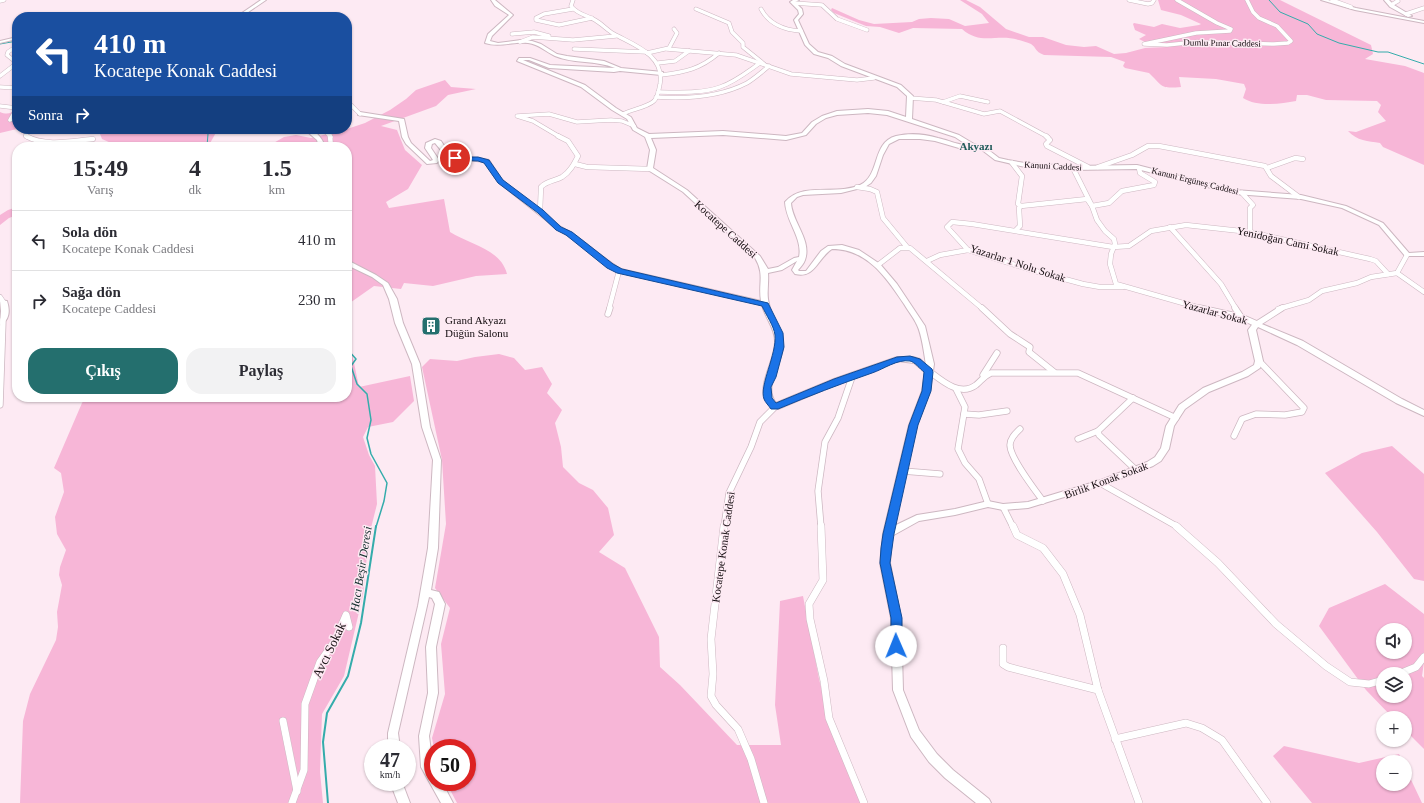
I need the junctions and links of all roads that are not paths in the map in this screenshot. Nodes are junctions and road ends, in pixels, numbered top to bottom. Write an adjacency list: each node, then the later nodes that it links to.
1 (4, 0): 14 (street)
2 (264, 0): 23 (street)
3 (493, 0): 35 (street)
4 (574, 0): 20 (street)
5 (1129, 0): 6 (street)
6 (1154, 0)
7 (1177, 0): 8 (street, Dumlu Pınar Caddesi)
8 (1246, 0)
9 (1323, 0): 22 (street)
10 (1329, 0): 16 (street)
11 (1332, 0): 16 (street)
12 (1386, 0): 17 (street)
13 (1397, 0): 17 (street)
14 (0, 1)
15 (795, 1): 28 (street); 29 (street)
16 (1343, 4): 22 (street); 26 (street)
17 (1391, 5): 24 (street)
18 (696, 8): 44 (street)
19 (1424, 8): 24 (street)
20 (573, 9): 25 (street); 25 (street)
21 (762, 9): 29 (street)
22 (1355, 9): 26 (street)
23 (246, 12)
24 (1406, 14): 26 (street)
25 (592, 18): 31 (street)
26 (1424, 21)
27 (674, 29): 38 (street)
28 (868, 30)
29 (801, 31): 50 (street)
30 (512, 34): 33 (street)
31 (618, 36): 33 (street); 40 (street)
32 (12, 39): 34 (street)
33 (559, 40): 35 (street)
34 (0, 42)
35 (520, 42): 47 (street)
36 (12, 49): 42 (street)
37 (574, 49): 40 (street)
38 (667, 49): 39 (street); 40 (street)
39 (689, 51): 41 (street); 43 (street)
40 (647, 52): 43 (street)
41 (719, 54): 44 (street); 48 (street)
42 (12, 58)
43 (658, 63): 48 (street)
44 (762, 63): 45 (street); 53 (street)
45 (769, 66): 50 (street); 54 (street)
46 (12, 68): 49 (street)
47 (620, 69): 48 (street); 62 (street)
48 (661, 74): 53 (street)
49 (0, 76)
50 (874, 78): 55 (street)
51 (0, 86): 52 (street)
52 (12, 87)
53 (658, 92): 54 (street)
54 (656, 97): 62 (street)
55 (910, 98): 56 (street); 63 (street)
56 (941, 102): 57 (street); 74 (street)
57 (988, 102)
58 (0, 106): 60 (street)
59 (352, 106): 61 (street)
60 (12, 107)
61 (360, 114): 85 (street)
62 (623, 114): 64 (street)
63 (909, 119): 67 (street); 70 (street)
64 (634, 126): 67 (street); 73 (street)
65 (26, 134): 68 (street)
66 (314, 134): 69 (street)
67 (648, 136): 79 (street)
68 (93, 139)
69 (321, 142)
70 (972, 145): 72 (street, Kanuni Caddesi); 80 (street)
71 (1302, 159): 78 (street)
72 (1012, 163): 76 (street, Kanuni Caddesi); 83 (street)
73 (575, 164): 79 (street); 85 (street)
74 (1088, 167): 75 (street, Kanuni Caddesi); 76 (street, Kanuni Caddesi)
75 (1098, 167): 77 (street, Kanuni Caddesi); 78 (street)
76 (1074, 168): 84 (street)
77 (1138, 168): 81 (street, Kanuni Ergüneş Caddesi); 84 (street)
78 (1267, 168): 82 (street)
79 (650, 169): 99 (street, Kocatepe Caddesi)
80 (857, 187): 89 (street); 94 (street)
81 (1242, 193): 82 (street, Kanuni Ergüneş Caddesi); 88 (street)
82 (1299, 197): 92 (street, Kanuni Ergüneş Caddesi)
83 (1021, 206): 84 (street); 87 (street)
84 (1092, 206): 90 (street)
85 (540, 212): 98 (street)
86 (1170, 227): 88 (street, Yenidoğan Cami Sokak); 90 (street, Yenidoğan Cami Sokak); 107 (street)
87 (1016, 230): 90 (street, Yazarlar 1 Nolu Sokak); 91 (street, Yazarlar 1 Nolu Sokak)
88 (1250, 232): 101 (street, Yenidoğan Cami Sokak)
89 (908, 247): 95 (street); 97 (street)
90 (1114, 247): 102 (street)
91 (968, 250): 95 (street); 102 (street, Yazarlar 1 Nolu Sokak)
92 (1408, 254): 93 (street); 100 (street)
93 (1424, 254)
94 (802, 260): 97 (street); 99 (street)
95 (927, 261): 113 (street)
96 (352, 265): 136 (street)
97 (878, 265): 112 (street)
98 (620, 271): 105 (street); 106 (street)
99 (765, 272): 105 (street, Kocatepe Caddesi)
100 (1397, 273): 101 (street); 103 (street)
101 (1388, 274): 109 (street)
102 (1123, 287): 107 (street, Yazarlar Sokak)
103 (1424, 292)
104 (1, 301): 108 (street)
105 (765, 304): 119 (street, Kocatepe Caddesi)
106 (608, 314)
107 (1242, 317): 109 (street, Yazarlar Sokak)
108 (1, 321): 118 (street)
109 (1258, 324): 111 (street); 121 (street, Yazarlar Sokak)
110 (997, 352): 114 (street)
111 (1259, 361): 123 (street, Birlik Konak Sokak); 126 (street)
112 (929, 372): 115 (street, Kocatepe Konak Caddesi); 116 (street); 129 (street)
113 (1054, 372): 114 (street); 117 (street)
114 (983, 375): 116 (street)
115 (852, 377): 119 (street, Kocatepe Konak Caddesi); 154 (street)
116 (956, 389): 122 (street)
117 (1133, 398): 123 (street); 125 (street)
118 (0, 405)
119 (774, 407): 153 (street, Kocatepe Konak Caddesi)
120 (1007, 411): 122 (street)
121 (1424, 413)
122 (964, 414): 133 (street)
123 (1176, 418): 128 (street, Birlik Konak Sokak)
124 (1020, 429): 132 (street)
125 (1098, 431): 127 (street); 128 (street)
126 (1234, 436)
127 (1078, 439)
128 (1136, 470): 131 (street, Birlik Konak Sokak)
129 (903, 471): 130 (street); 135 (street)
130 (940, 474)
131 (1100, 483): 132 (street, Birlik Konak Sokak); 141 (street)
132 (1043, 501): 134 (street, Birlik Konak Sokak)
133 (988, 504): 134 (street, Birlik Konak Sokak); 135 (street, Birlik Konak Sokak)
134 (1003, 506): 142 (street)
135 (888, 534): 155 (street)
136 (425, 592): 144 (street); 145 (street)
137 (349, 627): 149 (street, Avcı Sokak)
138 (1003, 648): 142 (street)
139 (1424, 657): 140 (street)
140 (1412, 669)
141 (1376, 682)
142 (1098, 690): 146 (street)
143 (283, 721): 149 (street)
144 (393, 739)
145 (424, 739)
146 (1115, 739): 156 (street); 157 (street)
147 (399, 791): 151 (street)
148 (441, 791): 152 (street)
149 (297, 792): 150 (street, Avcı Sokak)
150 (292, 803)
151 (404, 803)
152 (447, 803)
153 (764, 803)
154 (864, 803)
155 (985, 803)
156 (1139, 803)
157 (1267, 803)

